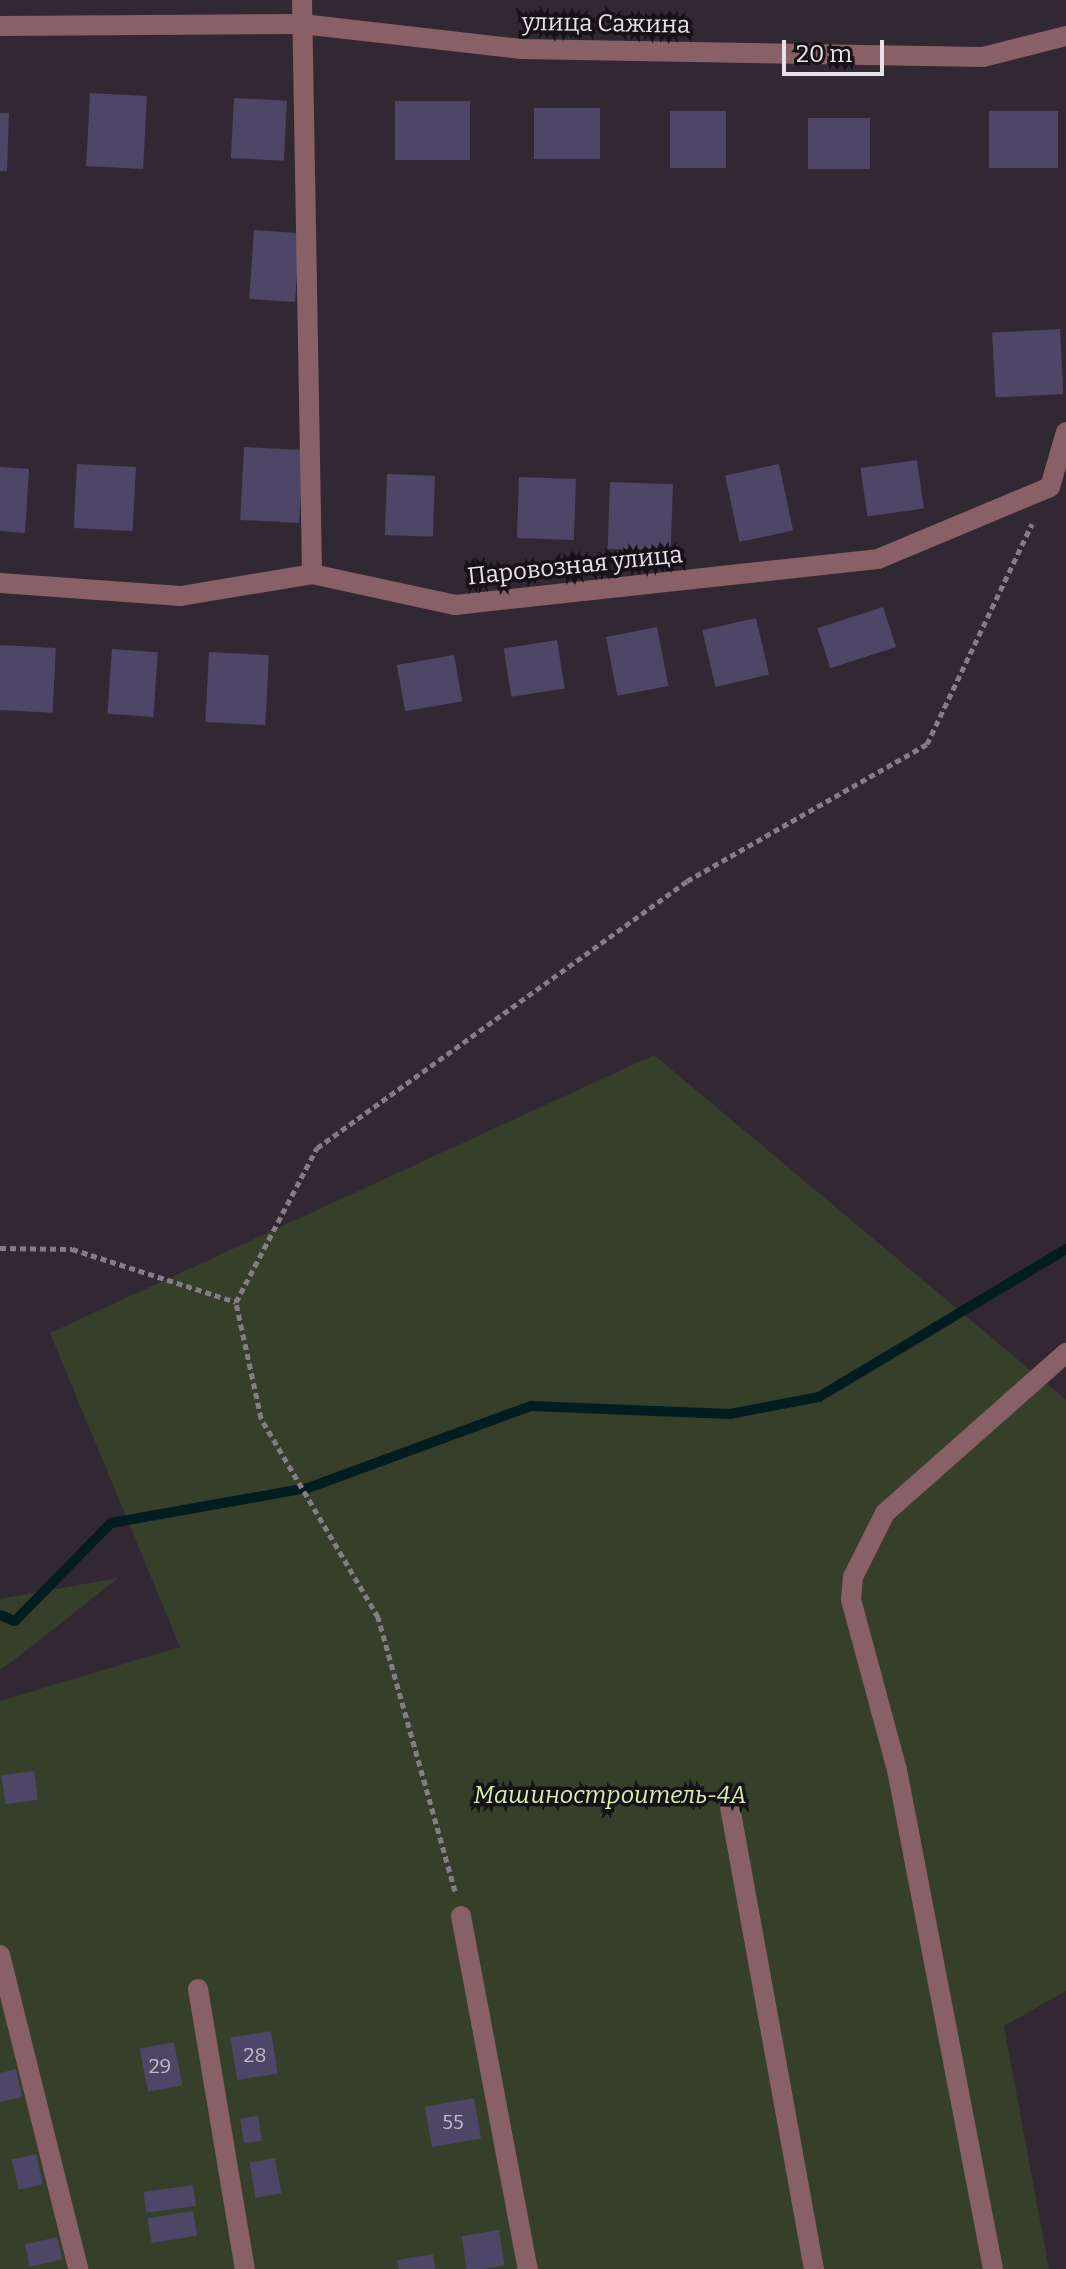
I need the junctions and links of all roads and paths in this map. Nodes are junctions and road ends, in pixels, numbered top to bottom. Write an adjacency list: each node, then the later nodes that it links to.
1 (302, 0): 2 (street)
2 (302, 24): 3 (street, улица Сажина); 4 (street, улица Сажина); 7 (street)
3 (0, 26)
4 (1066, 36)
5 (1066, 432): 6 (street)
6 (1050, 487): 7 (street, Паровозная улица); 10 (path)
7 (312, 574): 8 (street, Паровозная улица)
8 (0, 583)
9 (0, 1248): 10 (path)
10 (236, 1302): 13 (path)
11 (1066, 1353): 20 (street)
12 (730, 1807): 19 (street)
13 (461, 1916): 18 (street)
14 (0, 1955): 16 (street)
15 (198, 1989): 17 (street)
16 (78, 2269)
17 (245, 2269)
18 (528, 2269)
19 (814, 2269)
20 (993, 2269)

